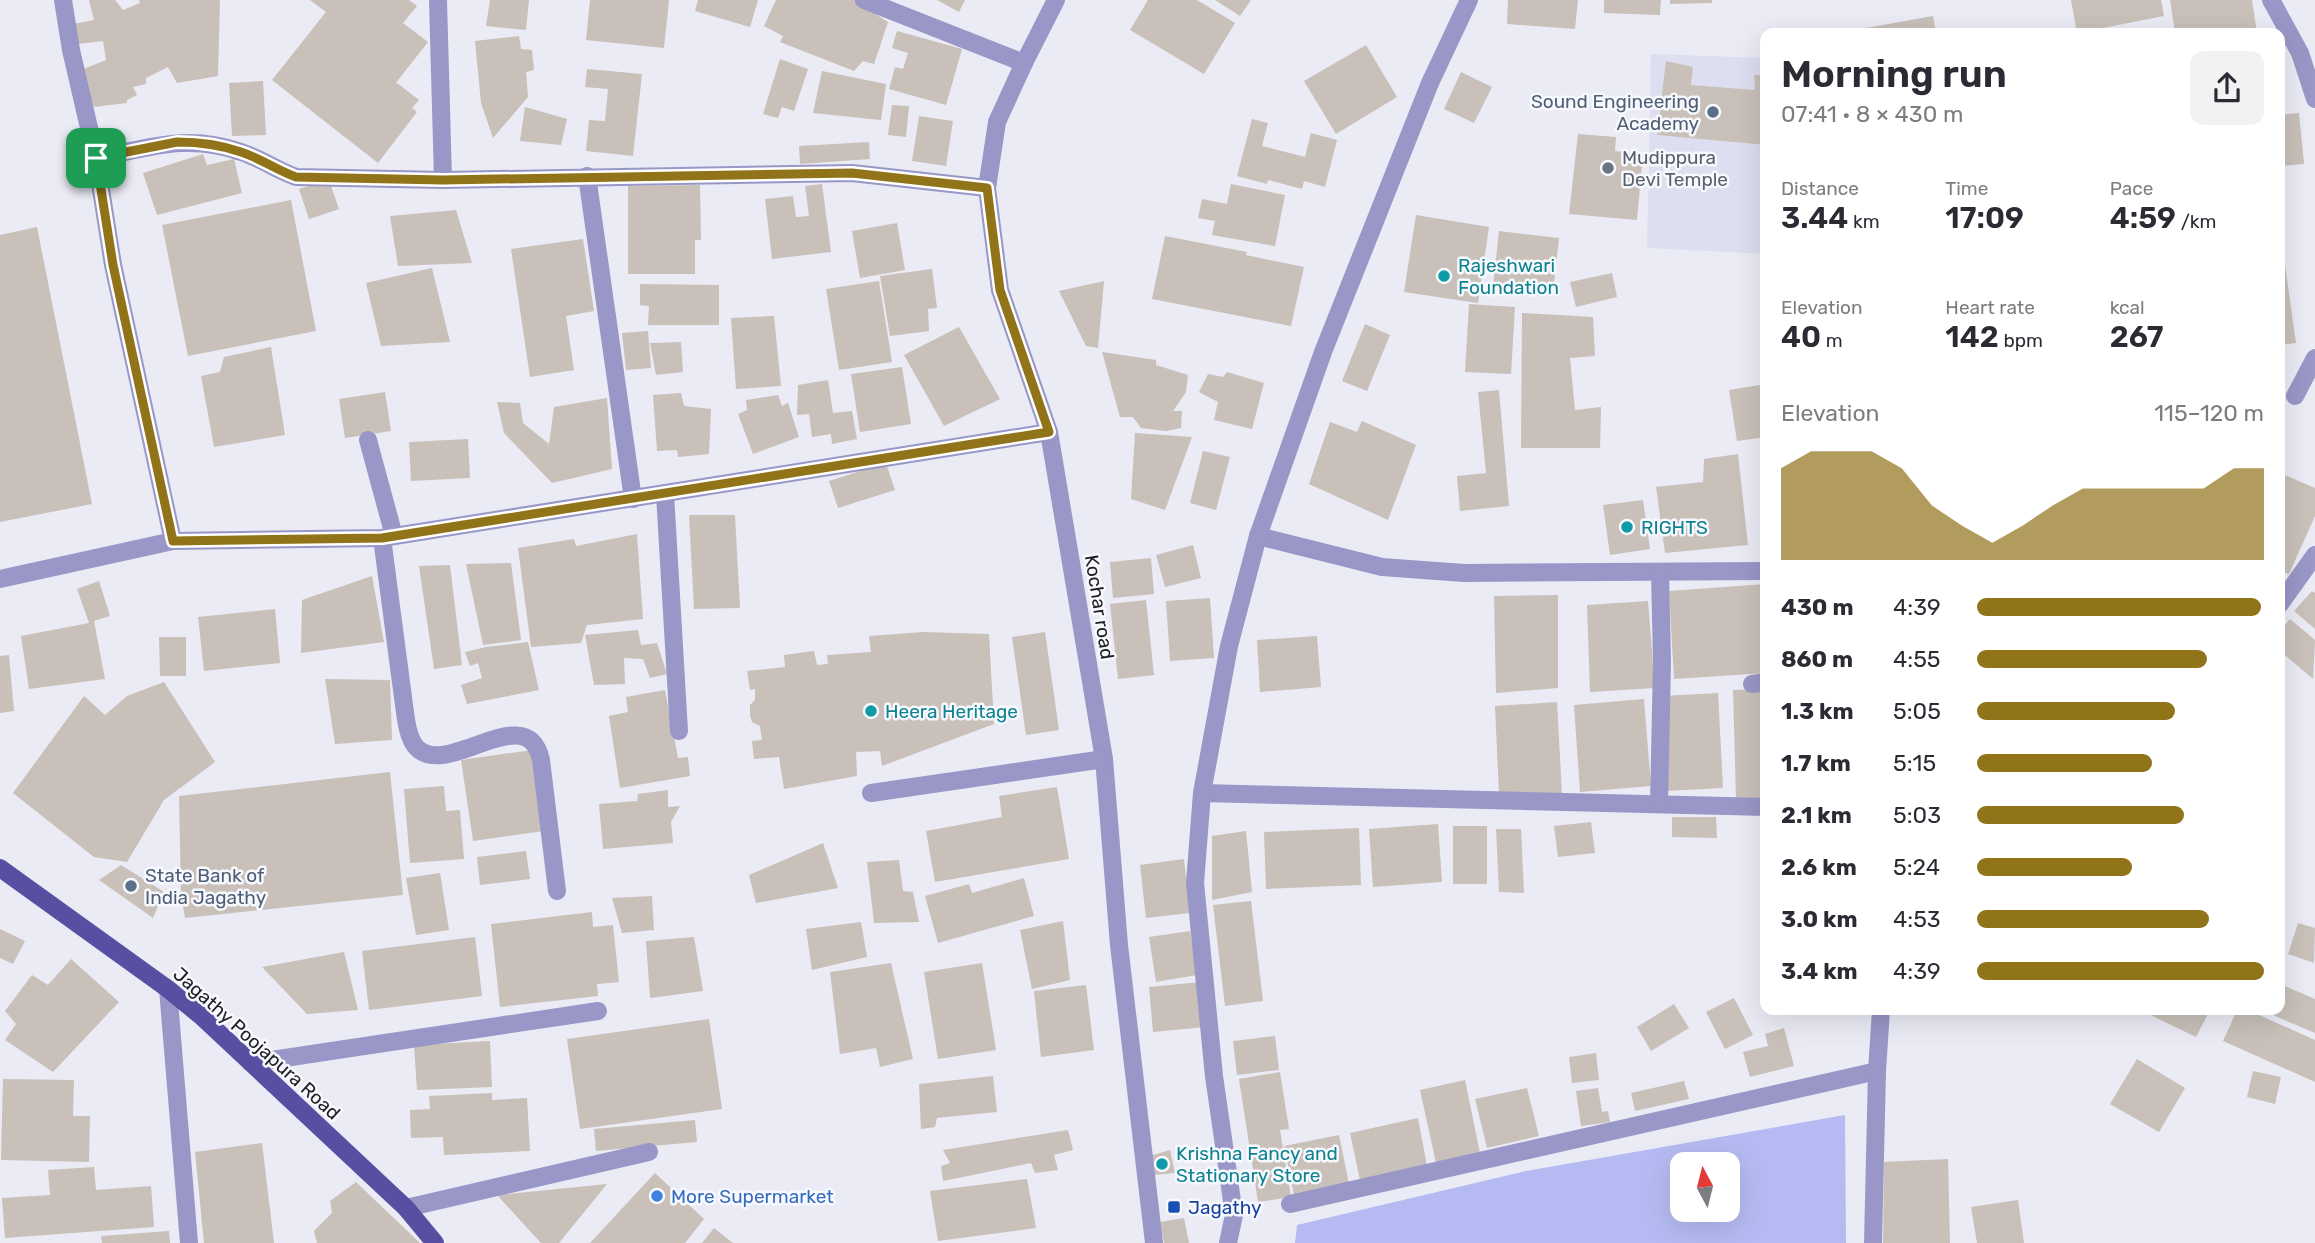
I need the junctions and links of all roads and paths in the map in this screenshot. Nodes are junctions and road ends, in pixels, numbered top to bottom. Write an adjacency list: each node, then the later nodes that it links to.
1 (63, 0): 9 (street)
2 (438, 0): 11 (street)
3 (864, 0): 7 (street)
4 (1056, 0): 7 (street, Kochar road)
5 (1469, 0): 19 (street)
6 (2271, 0): 8 (street)
7 (1024, 62): 12 (street, Kochar road)
8 (2315, 99)
9 (96, 158): 11 (street); 21 (street)
10 (587, 176): 11 (street); 12 (street); 18 (street)
11 (443, 180)
12 (987, 188): 15 (street, Kochar road)
13 (2315, 358): 14 (street)
14 (2295, 396)
15 (1049, 432): 17 (street); 28 (street, Kochar road)
16 (368, 440): 20 (street)
17 (665, 494): 18 (street); 27 (street)
18 (632, 499): 20 (street)
19 (1258, 536): 24 (street); 30 (street)
20 (388, 537): 21 (street); 34 (street)
21 (173, 541): 25 (street)
22 (2315, 555): 26 (street)
23 (1760, 571): 24 (street)
24 (1660, 572): 31 (street)
25 (0, 579)
26 (2285, 597)
27 (679, 731)
28 (1104, 759): 29 (street); 45 (street, Kochar road)
29 (871, 793)
30 (1202, 793): 31 (street); 46 (street)
31 (1659, 804): 32 (street)
32 (1760, 807)
33 (0, 868): 35 (main road, Jagathy Poojapura Road)
34 (557, 891)
35 (168, 989): 38 (main road, Jagathy Poojapura Road); 43 (street)
36 (598, 1011): 38 (street)
37 (1881, 1015): 39 (street)
38 (251, 1063): 42 (main road, Jagathy Poojapura Road)
39 (1877, 1071): 41 (street); 47 (street)
40 (649, 1152): 42 (street)
41 (1290, 1204)
42 (406, 1208): 44 (main road, Jagathy Poojapura Road)
43 (189, 1243)
44 (435, 1243)
45 (1153, 1243)
46 (1228, 1243)
47 (1873, 1243)

